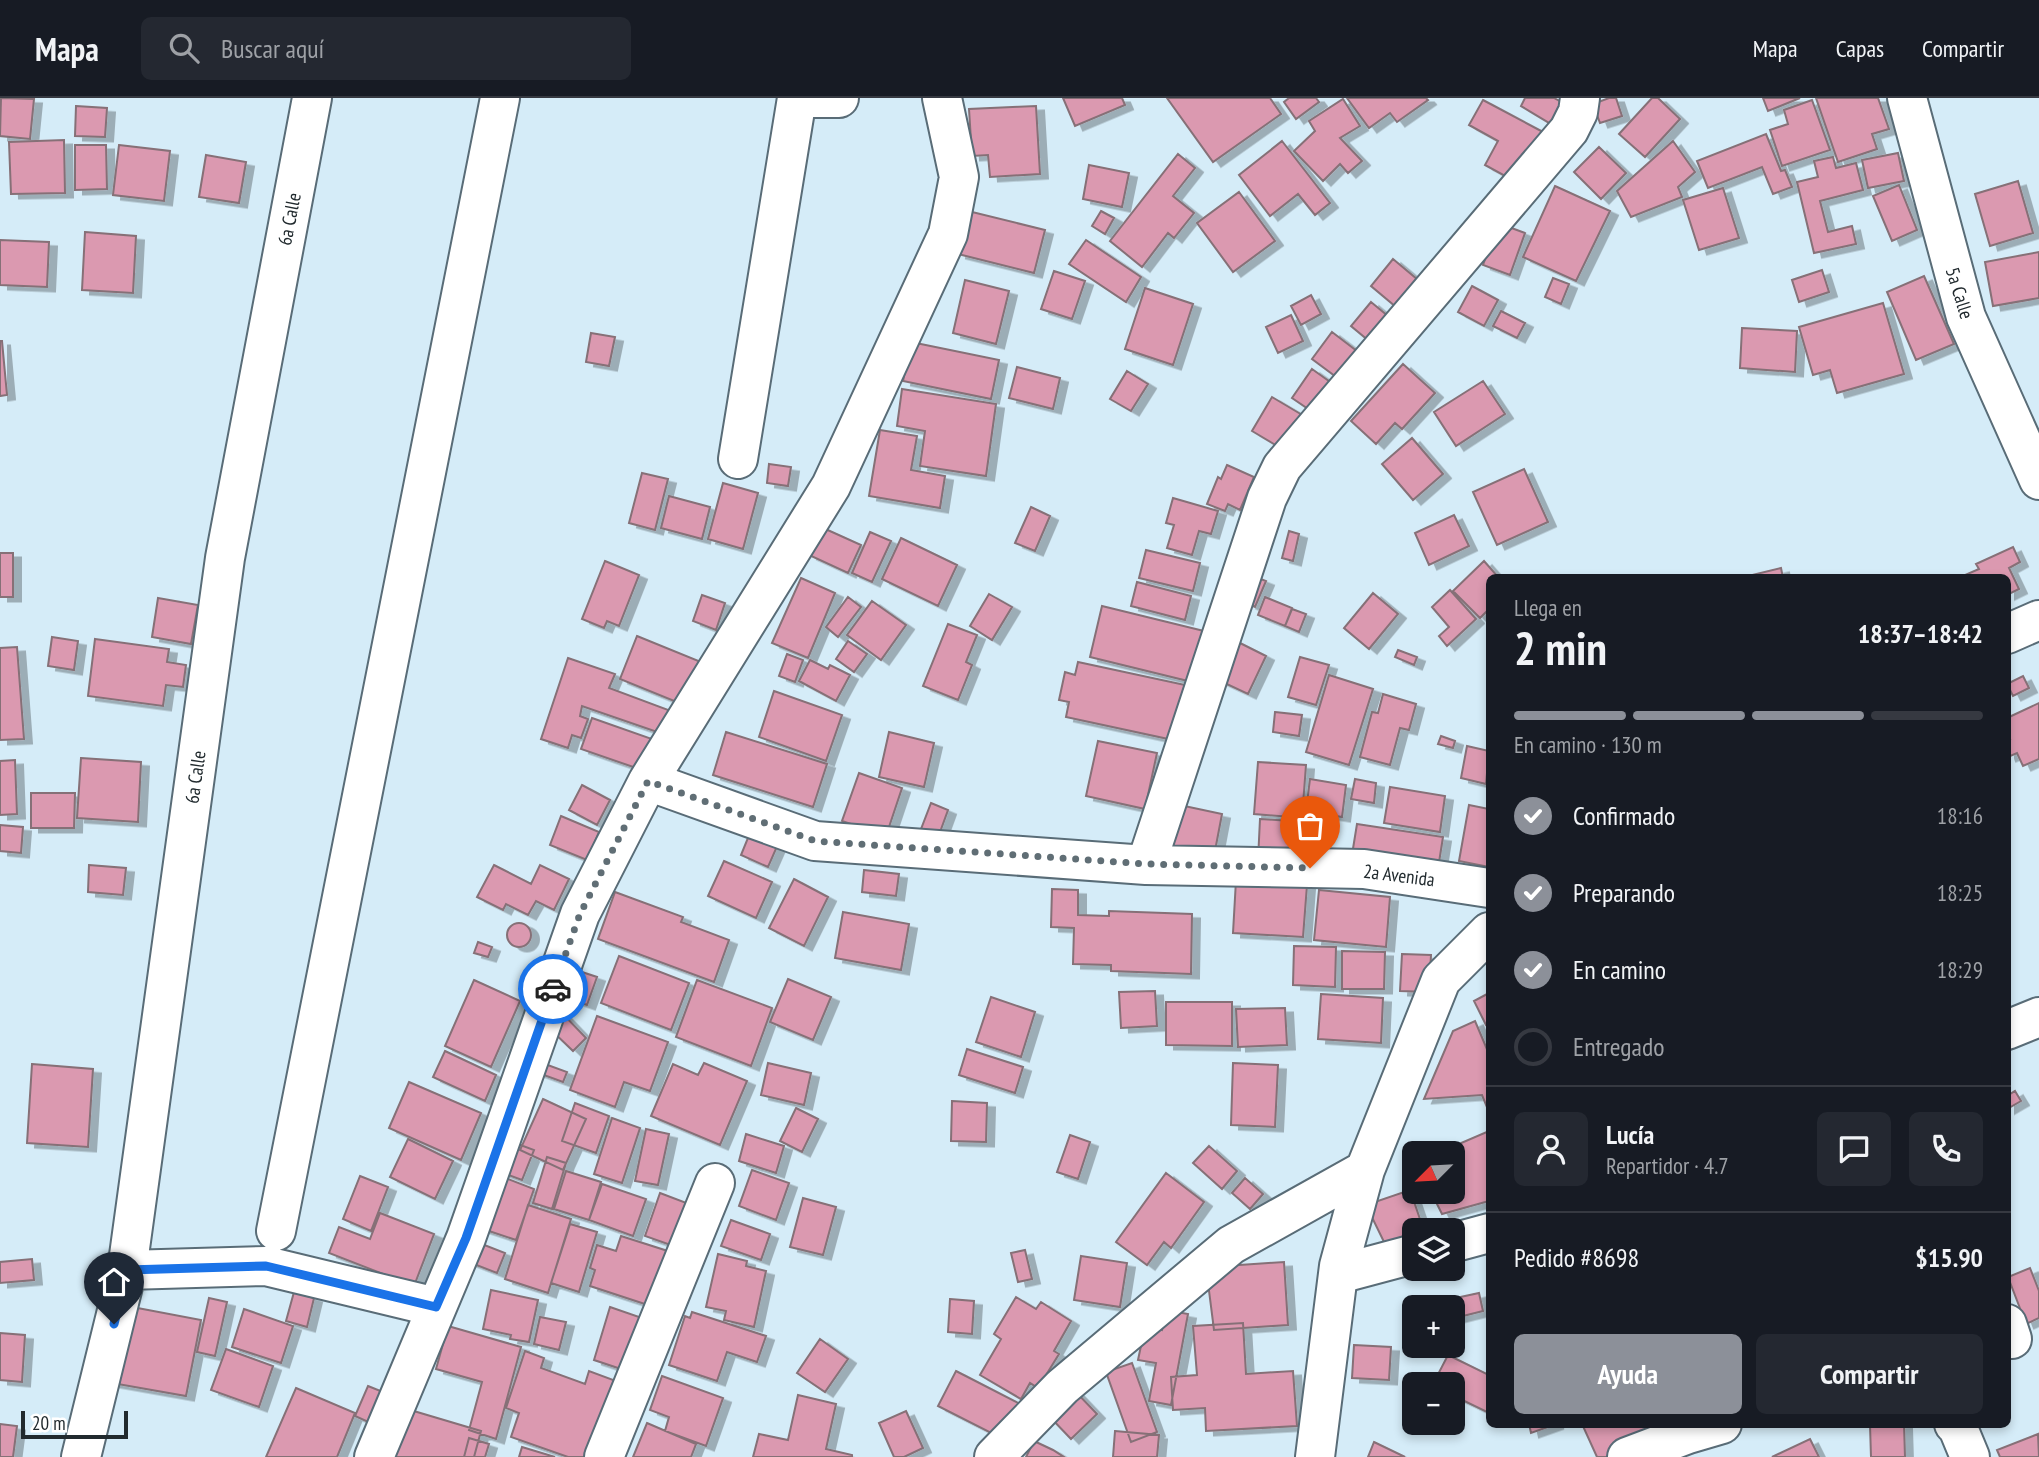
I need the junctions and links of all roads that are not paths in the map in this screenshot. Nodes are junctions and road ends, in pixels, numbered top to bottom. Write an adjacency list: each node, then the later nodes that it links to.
1 (312, 98): 24 (street, 6a Calle)
2 (500, 98): 20 (street)
3 (798, 98): 4 (street); 8 (street)
4 (839, 98)
5 (942, 98): 12 (street)
6 (1580, 98): 13 (street)
7 (1908, 98): 9 (street, 5a Calle)
8 (738, 459)
9 (2039, 480)
10 (2039, 620): 11 (street)
11 (2011, 632)
12 (648, 781): 13 (street, 2a Avenida); 26 (street)
13 (1146, 864): 14 (street, 2a Avenida)
14 (1486, 888)
15 (1486, 935): 18 (street)
16 (2039, 1017): 17 (street)
17 (2011, 1028)
18 (1365, 1170): 25 (street); 32 (street)
19 (715, 1183): 31 (street)
20 (276, 1231)
21 (1486, 1234): 22 (street)
22 (1465, 1239)
23 (1402, 1257): 25 (street)
24 (127, 1270): 26 (street); 29 (street, 6a Calle)
25 (1339, 1274): 33 (street)
26 (436, 1307): 30 (street)
27 (1708, 1428): 34 (street)
28 (1958, 1428): 35 (street)
29 (81, 1457)
30 (374, 1457)
31 (604, 1457)
32 (994, 1457)
33 (1315, 1457)
34 (1627, 1457)
35 (1970, 1457)

